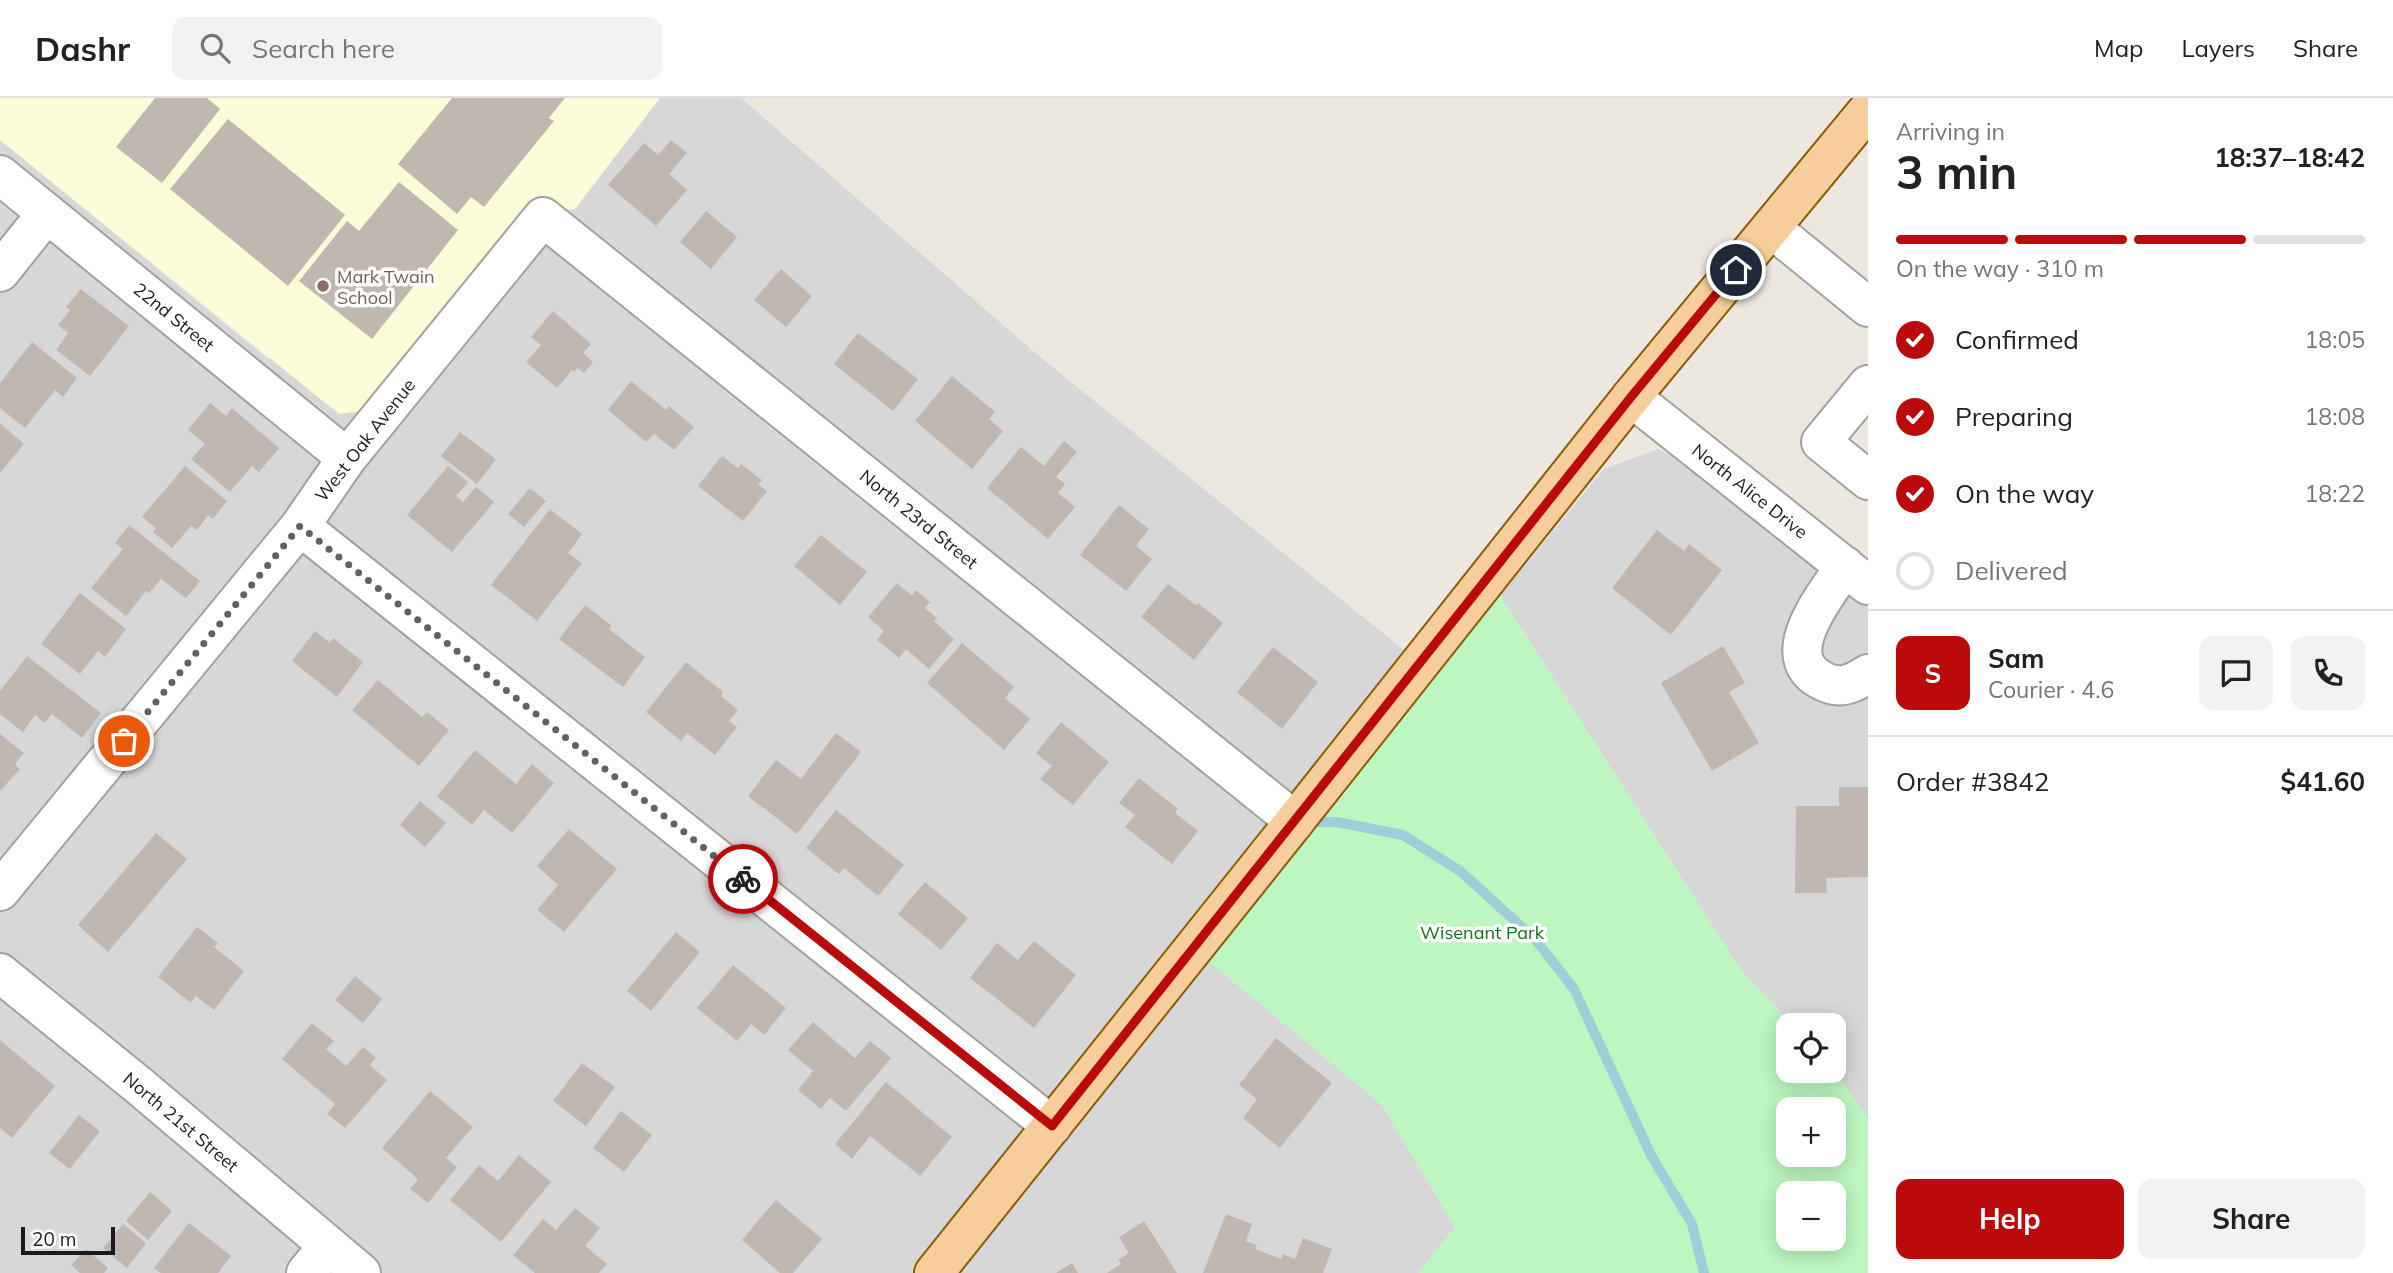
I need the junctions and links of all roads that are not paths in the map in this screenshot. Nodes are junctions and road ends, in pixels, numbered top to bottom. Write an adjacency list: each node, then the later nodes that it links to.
1 (1868, 110): 5 (main road)
2 (0, 175): 3 (street, 22nd Street)
3 (47, 213): 6 (street); 10 (street, 22nd Street)
4 (544, 217): 10 (street, West Oak Avenue); 15 (street, North 23rd Street)
5 (1771, 228): 7 (street); 9 (main road)
6 (0, 272)
7 (1868, 307)
8 (1868, 385): 11 (street)
9 (1631, 397): 13 (street, North Alice Drive); 15 (main road)
10 (347, 458): 12 (street, West Oak Avenue)
11 (1868, 480)
12 (300, 526): 16 (street, West Oak Avenue); 18 (street)
13 (1856, 575): 14 (street)
14 (1868, 674)
15 (1296, 821): 18 (main road)
16 (0, 891)
17 (0, 973): 19 (street, North 21st Street)
18 (1052, 1126): 21 (main road)
19 (317, 1259): 20 (street, North 21st Street)
20 (361, 1273)
21 (934, 1273)

